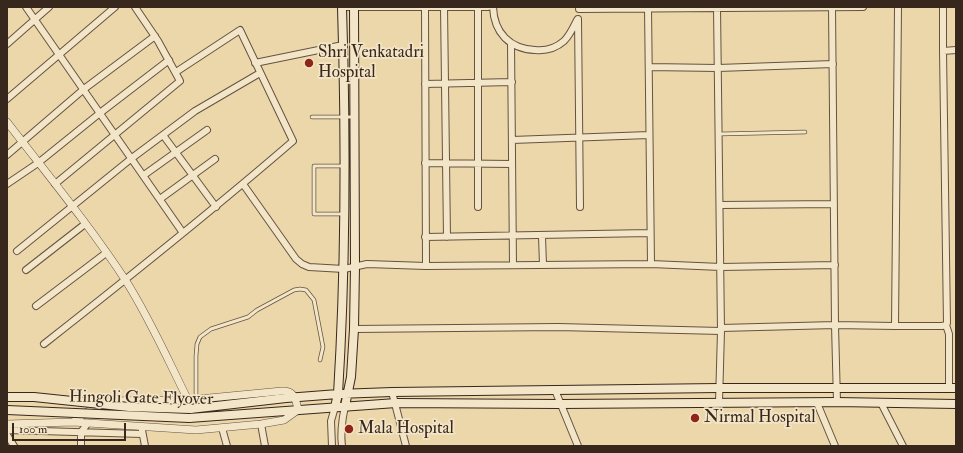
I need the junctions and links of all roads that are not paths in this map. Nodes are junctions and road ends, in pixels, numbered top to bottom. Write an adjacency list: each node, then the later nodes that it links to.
1 (26, 7): 20 (street)
2 (49, 7): 20 (street)
3 (114, 7): 28 (street)
4 (136, 7): 22 (street)
5 (342, 7): 25 (main road)
6 (345, 7): 7 (street)
7 (354, 7): 8 (street); 45 (main road)
8 (425, 7): 9 (street); 38 (street)
9 (444, 7): 10 (street); 39 (street)
10 (478, 7): 11 (street); 37 (street)
11 (488, 7)
12 (492, 7): 23 (street)
13 (717, 7): 14 (street); 19 (street); 33 (street)
14 (832, 7): 15 (street); 31 (street)
15 (863, 7)
16 (898, 7): 101 (street)
17 (943, 7): 27 (street)
18 (579, 8): 19 (street); 21 (street)
19 (648, 8): 32 (street)
20 (35, 19): 24 (street); 28 (street)
21 (578, 19): 23 (street); 53 (street)
22 (155, 36): 29 (street); 40 (street)
23 (511, 43): 36 (street)
24 (7, 44)
25 (343, 45): 30 (street); 44 (main road)
26 (956, 50): 27 (street)
27 (943, 51): 99 (street)
28 (59, 53): 40 (street); 41 (street)
29 (169, 60): 34 (street); 42 (street)
30 (255, 63): 34 (street); 35 (street)
31 (833, 64): 33 (street); 72 (street)
32 (649, 67): 33 (street); 52 (street)
33 (718, 68): 50 (street)
34 (176, 72): 49 (street)
35 (260, 73): 51 (street); 70 (street)
36 (512, 82): 37 (street); 54 (street)
37 (479, 83): 39 (street); 63 (street)
38 (425, 84): 39 (street); 61 (street)
39 (446, 84): 62 (street)
40 (84, 89): 42 (street); 55 (street)
41 (7, 99)
42 (100, 113): 49 (street); 60 (street)
43 (312, 117): 44 (lane)
44 (345, 117): 45 (lane); 65 (main road)
45 (355, 117): 92 (main road)
46 (7, 122): 55 (street)
47 (207, 130): 56 (street)
48 (805, 132): 50 (lane)
49 (115, 134): 58 (street); 69 (street)
50 (719, 134): 73 (street)
51 (163, 135): 56 (street); 58 (street)
52 (650, 135): 53 (street); 81 (street)
53 (580, 138): 54 (street); 77 (street)
54 (512, 140): 64 (street)
55 (23, 143): 57 (street); 60 (street)
56 (176, 153): 66 (street); 67 (street)
57 (7, 155)
58 (132, 158): 66 (street); 74 (street)
59 (215, 159): 67 (street)
60 (38, 163): 68 (street); 69 (street)
61 (425, 164): 62 (street); 84 (street)
62 (446, 164): 63 (street); 85 (street)
63 (479, 164): 64 (street); 76 (street)
64 (512, 164): 82 (street)
65 (345, 166): 78 (main road); 78 (lane)
66 (144, 175): 71 (street)
67 (193, 175): 71 (street); 75 (street)
68 (7, 184)
69 (54, 184): 74 (street)
70 (243, 184): 75 (street); 95 (street)
71 (160, 199): 80 (street)
72 (834, 204): 73 (street); 91 (street)
73 (720, 205): 94 (street)
74 (72, 206): 79 (street); 86 (street)
75 (216, 207): 80 (street)
76 (478, 207)
77 (580, 207)
78 (344, 214): 95 (main road)
79 (85, 224): 87 (street); 96 (street)
80 (183, 233): 97 (street)
81 (650, 233): 83 (street); 88 (street)
82 (513, 236): 83 (street); 85 (street); 89 (street)
83 (542, 236): 90 (street)
84 (426, 237): 85 (street); 93 (street)
85 (446, 237)
86 (17, 251)
87 (106, 253): 97 (street); 98 (street)
88 (651, 264): 90 (street); 94 (street)
89 (513, 265): 90 (street); 93 (street)
90 (543, 265)
91 (835, 265): 94 (street); 100 (street)
92 (355, 266): 93 (street); 95 (street); 102 (main road)
93 (426, 266)
94 (721, 267): 103 (street)
95 (344, 269): 112 (main road)
96 (26, 270)
97 (125, 280): 104 (street); 116 (street)
98 (36, 306)
99 (946, 325): 101 (street); 108 (street)
100 (835, 326): 101 (street); 103 (street); 107 (street)
101 (895, 326)
102 (354, 329): 103 (street); 111 (main road)
103 (721, 330): 106 (street)
104 (44, 344)
105 (320, 360): 115 (lane)
106 (719, 388): 107 (main road, Hingoli Gate Flyover); 109 (main road, Hingoli Gate Flyover); 117 (street)
107 (837, 388): 108 (main road, Hingoli Gate Flyover); 119 (street)
108 (953, 388)
109 (555, 390): 110 (main road, Hingoli Gate Flyover); 122 (street)
110 (392, 392): 111 (main road, Hingoli Gate Flyover); 120 (street)
111 (348, 393): 112 (main road, Hingoli Gate Flyover); 124 (main road)
112 (338, 394): 113 (main road, Hingoli Gate Flyover); 125 (main road)
113 (296, 397): 114 (main road, Hingoli Gate Flyover, bridge); 115 (street); 127 (street)
114 (7, 398)
115 (196, 399): 116 (street)
116 (188, 400): 128 (street)
117 (719, 402): 118 (main road, Hingoli Gate Flyover); 122 (main road, Hingoli Gate Flyover)
118 (817, 402): 119 (main road, Hingoli Gate Flyover); 146 (street)
119 (837, 402): 121 (main road, Hingoli Gate Flyover)
120 (396, 403): 122 (main road, Hingoli Gate Flyover); 124 (main road, Hingoli Gate Flyover); 144 (street)
121 (881, 403): 123 (main road, Hingoli Gate Flyover); 147 (street)
122 (560, 404): 145 (street)
123 (956, 404)
124 (345, 406): 125 (main road, Hingoli Gate Flyover); 143 (street)
125 (335, 407): 127 (main road, Hingoli Gate Flyover); 142 (street)
126 (7, 410): 127 (main road, Hingoli Gate Flyover, bridge)
127 (298, 410): 131 (street)
128 (73, 422): 129 (street); 130 (street)
129 (88, 423): 134 (street); 135 (street)
130 (7, 424)
131 (261, 424): 132 (street); 141 (street)
132 (222, 428): 134 (street); 140 (street)
133 (7, 430): 135 (street)
134 (142, 430): 135 (street); 139 (street)
135 (81, 432): 138 (street)
136 (7, 435): 137 (street)
137 (14, 446)
138 (81, 446)
139 (145, 446)
140 (227, 446)
141 (265, 446)
142 (332, 446)
143 (342, 446)
144 (406, 446)
145 (578, 446)
146 (835, 446)
147 (903, 446)

